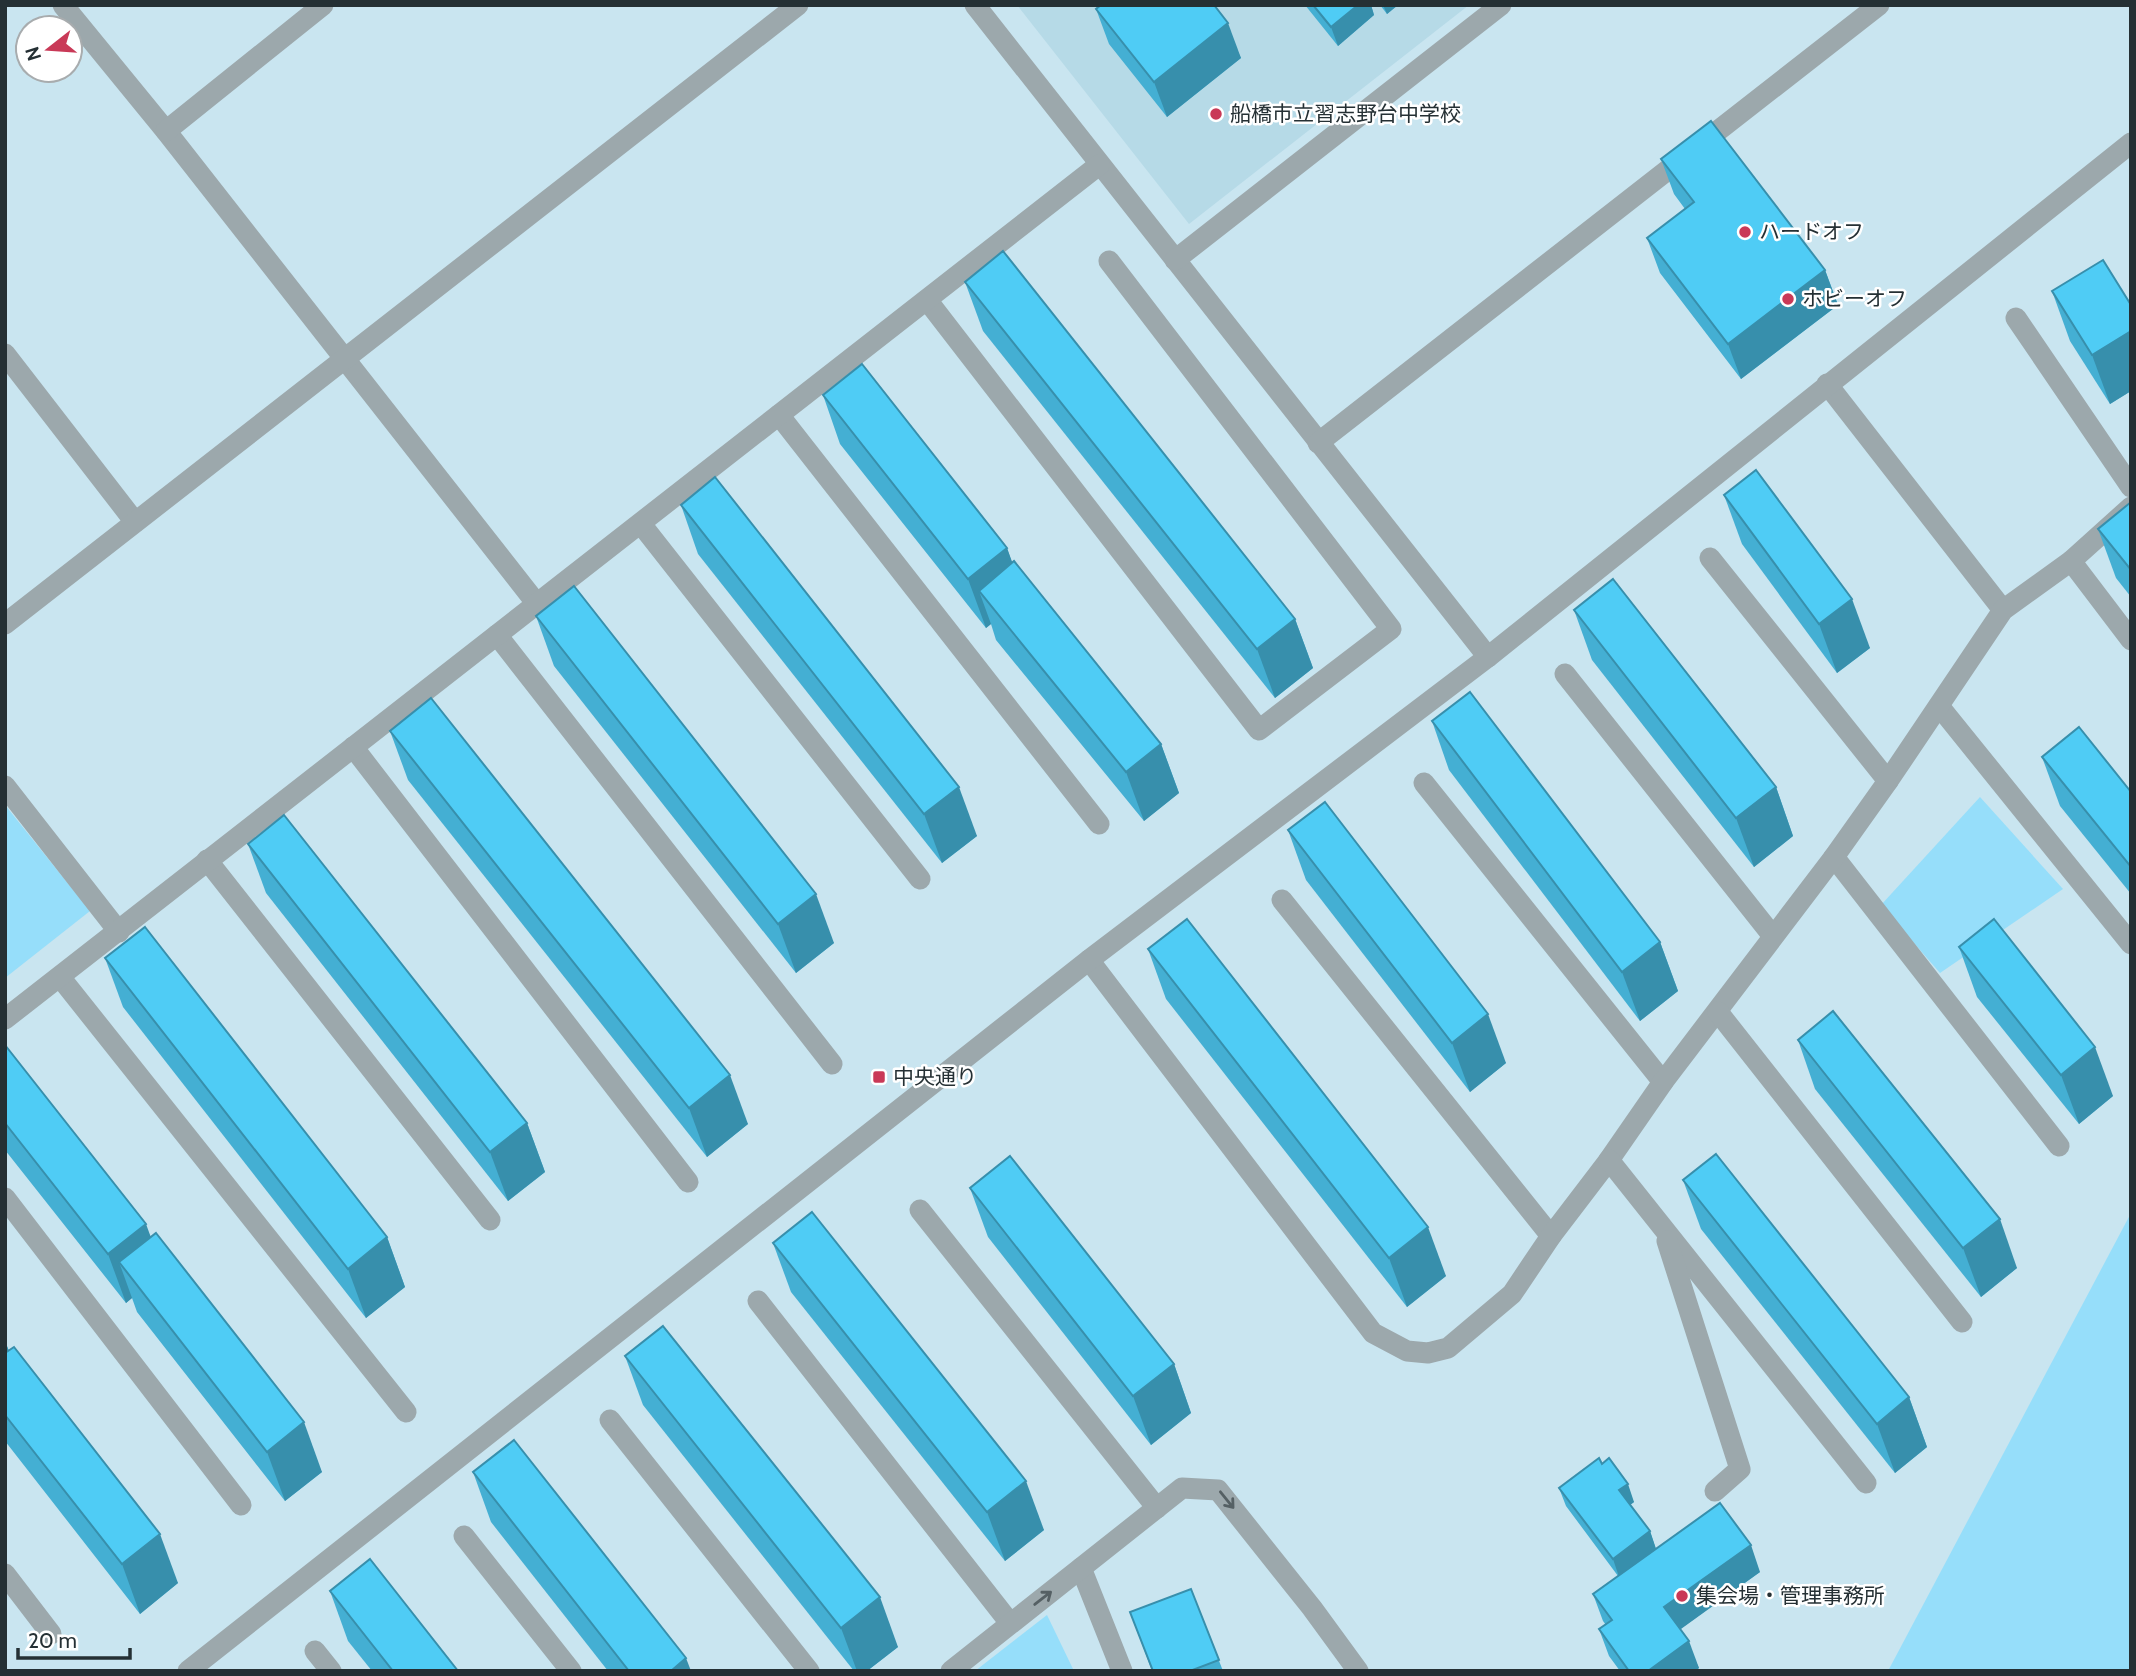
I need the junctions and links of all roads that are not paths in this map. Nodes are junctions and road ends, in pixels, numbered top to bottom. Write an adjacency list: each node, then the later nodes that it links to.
1 (63, 5): 7 (street)
2 (323, 5): 7 (street)
3 (798, 5): 15 (street)
4 (975, 5): 9 (street)
5 (1501, 5): 10 (street)
6 (1878, 5): 18 (street)
7 (166, 131): 15 (street)
8 (2131, 144): 16 (street)
9 (1099, 165): 10 (street); 12 (street)
10 (1174, 260): 18 (street)
11 (1109, 261): 12 (street)
12 (927, 300): 17 (street)
13 (2016, 318): 19 (street)
14 (5, 354): 21 (street)
15 (345, 360): 21 (street); 25 (street)
16 (1827, 384): 26 (street); 30 (street)
17 (779, 415): 22 (street); 37 (street)
18 (1318, 443): 30 (street)
19 (2131, 487)
20 (2131, 507): 24 (street)
21 (135, 522): 27 (street)
22 (642, 524): 25 (street); 40 (street)
23 (1710, 558): 34 (street)
24 (2071, 561): 26 (street); 29 (street)
25 (537, 604): 28 (street)
26 (2003, 611): 32 (street)
27 (5, 624)
28 (497, 635): 33 (street); 49 (street)
29 (2131, 640)
30 (1488, 657): 45 (street)
31 (1565, 674): 43 (street)
32 (1939, 706): 34 (street); 44 (street)
33 (353, 747): 39 (street); 53 (street)
34 (1888, 781): 38 (street)
35 (1424, 783): 50 (street)
36 (5, 786): 42 (street)
37 (1098, 824)
38 (1834, 857): 43 (street); 51 (street)
39 (207, 860): 42 (street); 56 (street)
40 (920, 879)
41 (1282, 900): 58 (street)
42 (119, 932): 46 (street)
43 (1772, 935): 47 (street)
44 (2131, 944)
45 (1088, 960): 58 (street); 73 (street)
46 (60, 977): 48 (street); 61 (street)
47 (1717, 1012): 50 (street); 60 (street)
48 (5, 1019)
49 (832, 1064)
50 (1663, 1082): 52 (street)
51 (2059, 1146)
52 (1609, 1160): 57 (street); 58 (street)
53 (688, 1182)
54 (5, 1198): 65 (street)
55 (920, 1210): 66 (street)
56 (490, 1220)
57 (1663, 1229): 63 (street); 64 (street)
58 (1551, 1236)
59 (758, 1301): 70 (street)
60 (1962, 1322)
61 (406, 1412)
62 (610, 1420): 76 (street)
63 (1866, 1483)
64 (1715, 1491)
65 (241, 1505)
66 (1157, 1508): 68 (street); 79 (street, one-way to 79)
67 (464, 1536): 75 (street)
68 (1081, 1568): 70 (street, one-way to 68); 78 (street)
69 (5, 1574): 71 (street)
70 (1010, 1623): 77 (street)
71 (51, 1634)
72 (315, 1651): 74 (street)
73 (188, 1671)
74 (331, 1671)
75 (571, 1671)
76 (809, 1671)
77 (951, 1671)
78 (1122, 1671)
79 (1358, 1671)

